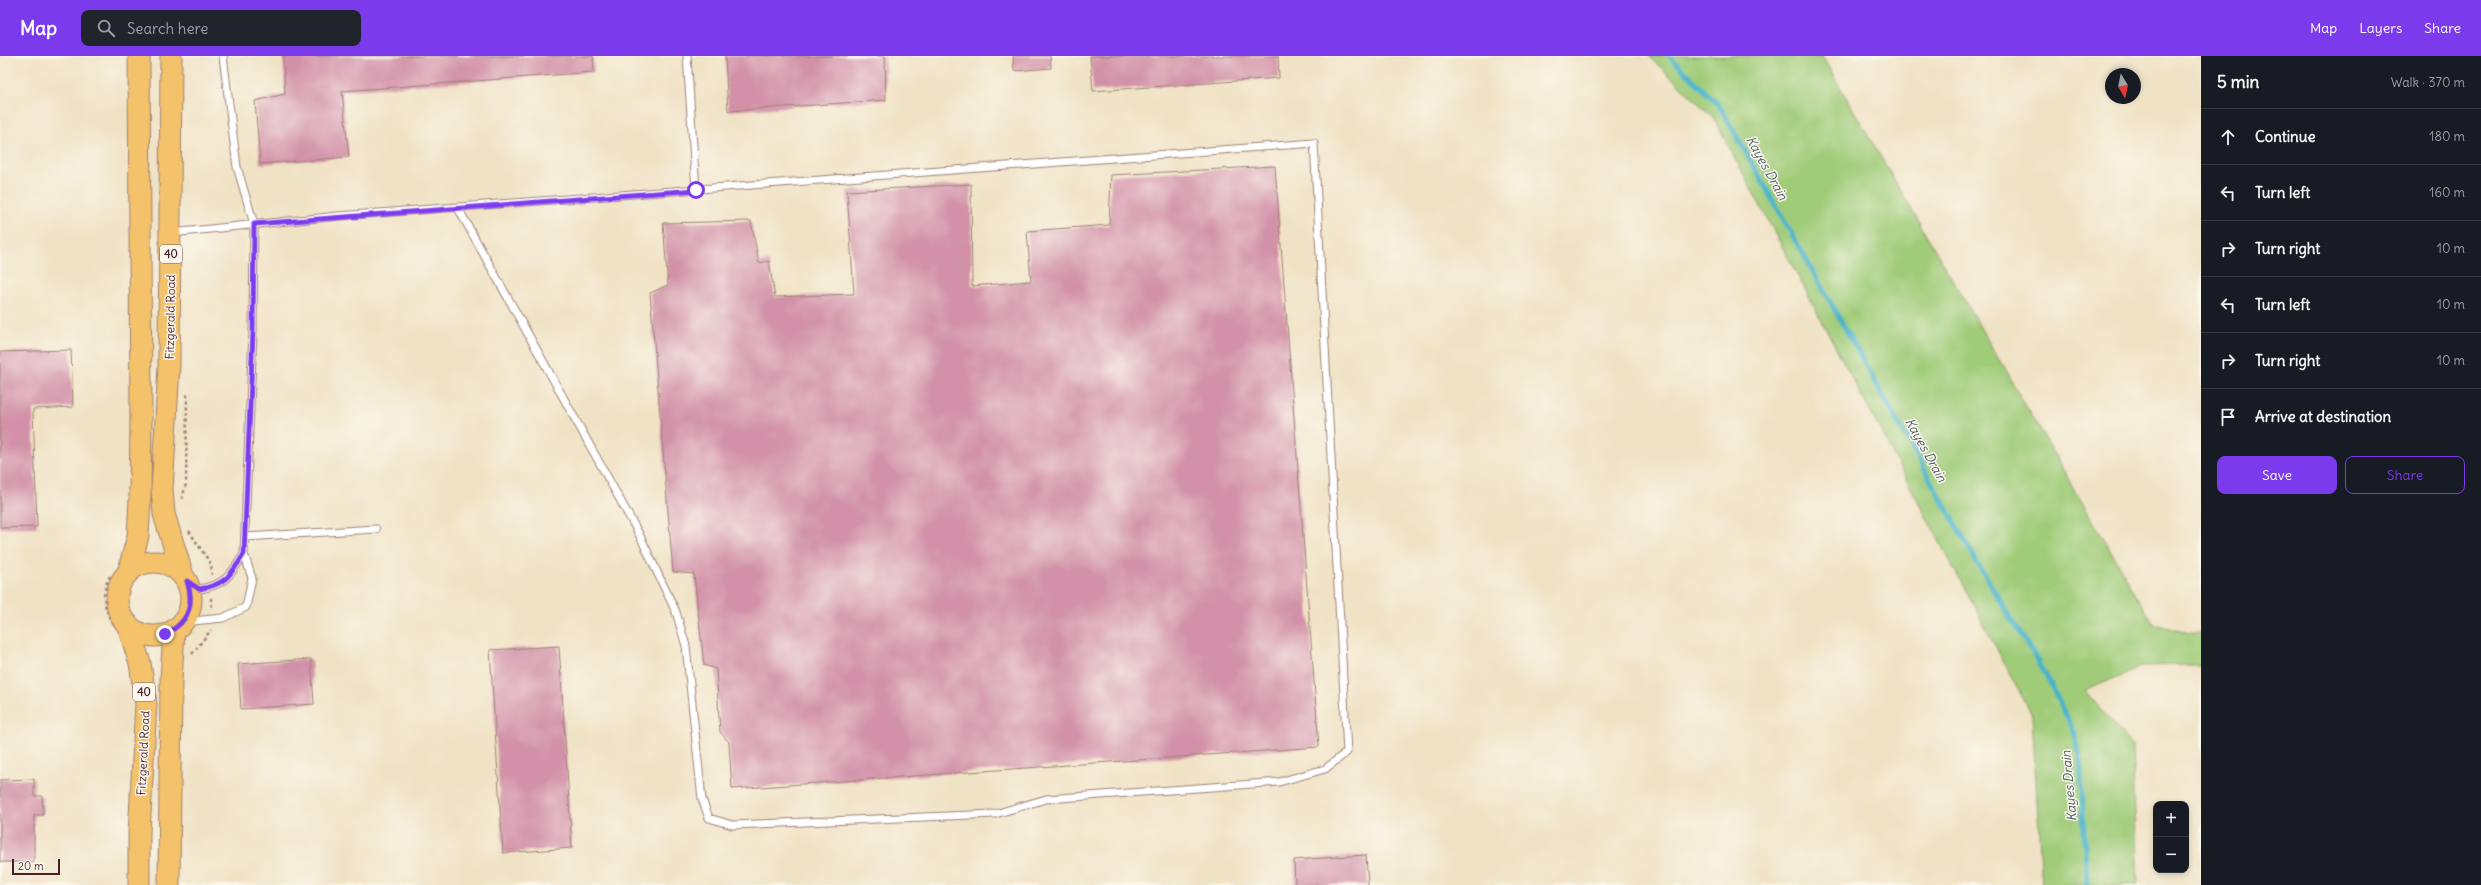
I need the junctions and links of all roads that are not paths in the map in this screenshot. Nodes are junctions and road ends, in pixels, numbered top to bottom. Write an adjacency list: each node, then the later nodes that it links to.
1 (139, 56): 12 (main road, 40)
2 (170, 56): 8 (main road, Fitzgerald Road / 40)
3 (223, 56): 7 (lane)
4 (687, 56): 5 (lane)
5 (696, 190): 6 (lane); 6 (lane)
6 (458, 208): 7 (lane)
7 (254, 224): 8 (lane); 10 (lane)
8 (171, 230): 13 (main road, Fitzgerald Road / 40)
9 (376, 529): 10 (lane)
10 (245, 537): 11 (lane)
11 (244, 554): 13 (lane); 15 (lane)
12 (128, 573): 13 (main road); 14 (main road, 40)
13 (185, 578): 15 (main road, 40)
14 (126, 623): 15 (main road); 16 (main road, Fitzgerald Road / 40)
15 (179, 626): 17 (main road, Fitzgerald Road / 40)
16 (139, 885)
17 (169, 885)

